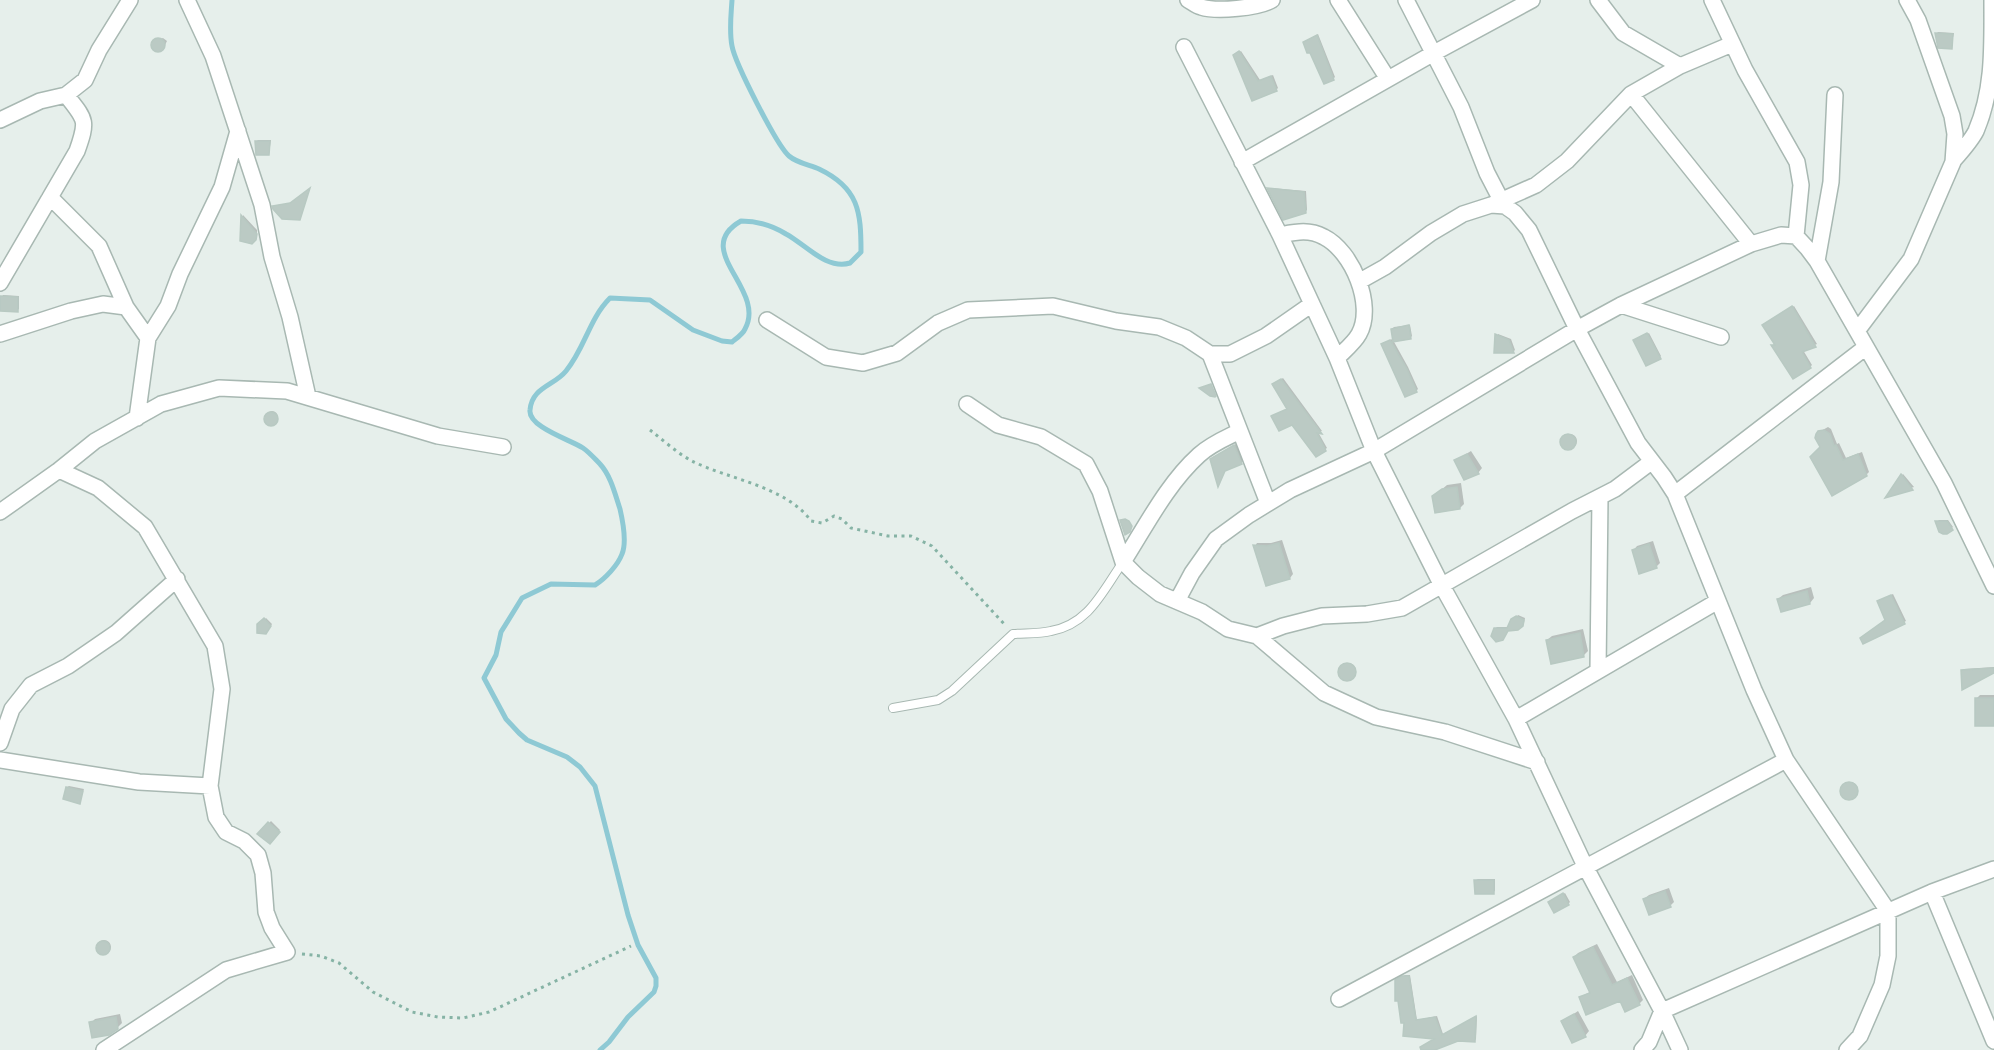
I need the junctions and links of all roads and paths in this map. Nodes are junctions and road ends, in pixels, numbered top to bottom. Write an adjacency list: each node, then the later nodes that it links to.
1 (130, 0): 19 (street)
2 (187, 0): 22 (street)
3 (1188, 0): 4 (street)
4 (1272, 0)
5 (1338, 0): 16 (street)
6 (1406, 0): 14 (street)
7 (1532, 0): 14 (street)
8 (1598, 0): 15 (street)
9 (1712, 0): 12 (street)
10 (1907, 0): 24 (street)
11 (1992, 0): 20 (street)
12 (1732, 44): 15 (street); 28 (street)
13 (1184, 47): 23 (street)
14 (1434, 53): 16 (street); 26 (street)
15 (1680, 66): 17 (street)
16 (1388, 79): 23 (street)
17 (1631, 94): 26 (street); 29 (street)
18 (1835, 95): 30 (street)
19 (66, 96): 21 (street); 25 (street)
20 (1991, 97): 24 (street)
21 (0, 120)
22 (238, 131): 41 (street); 45 (street)
23 (1242, 162): 27 (street)
24 (1953, 162): 38 (street)
25 (50, 197): 32 (street); 35 (street)
26 (1496, 202): 31 (street); 37 (street)
27 (1280, 235): 31 (street); 33 (street)
28 (1796, 236): 29 (street); 30 (street)
29 (1751, 244): 34 (street)
30 (1817, 261): 38 (street)
31 (1360, 281): 44 (street)
32 (0, 283)
33 (1312, 304): 43 (street); 44 (street)
34 (1621, 305): 37 (street); 40 (street)
35 (126, 307): 39 (street); 41 (street)
36 (767, 320): 43 (street)
37 (1577, 329): 51 (street); 52 (street)
38 (1857, 331): 42 (street)
39 (0, 334)
40 (1721, 337)
41 (148, 338): 47 (street)
42 (1866, 347): 54 (street); 61 (street)
43 (1210, 354): 49 (street)
44 (1337, 358): 51 (street)
45 (308, 397): 47 (street); 50 (street)
46 (967, 404): 58 (street)
47 (137, 418): 53 (street)
48 (650, 430): 64 (path)
49 (1240, 431): 56 (street); 58 (street)
50 (503, 447)
51 (1374, 451): 56 (street); 60 (street)
52 (1651, 462): 54 (street); 55 (street)
53 (60, 470): 57 (street); 59 (street)
54 (1675, 494): 62 (street)
55 (1600, 497): 60 (street); 66 (street)
56 (1268, 503): 63 (street)
57 (0, 512)
58 (1123, 562): 63 (street); 64 (lane)
59 (177, 579): 69 (street); 74 (street)
60 (1441, 584): 65 (street); 68 (street)
61 (1994, 586)
62 (1718, 601): 66 (street); 72 (street)
63 (1178, 602): 65 (street)
64 (1013, 634): 67 (lane)
65 (1257, 636): 73 (street)
66 (1598, 671): 68 (street)
67 (893, 708)
68 (1516, 719): 73 (street)
69 (3, 725): 70 (street)
70 (0, 743)
71 (0, 760): 74 (street)
72 (1786, 760): 75 (street); 78 (street)
73 (1537, 762): 75 (street)
74 (210, 786): 80 (street)
75 (1585, 866): 81 (street); 82 (street)
76 (1994, 869): 77 (street)
77 (1932, 892): 78 (street); 83 (street)
78 (1888, 911): 82 (street); 87 (street)
79 (631, 946): 80 (path)
80 (287, 952): 84 (street)
81 (1339, 999)
82 (1662, 1011): 85 (street); 86 (street)
83 (1994, 1041)
84 (104, 1050)
85 (1642, 1050)
86 (1680, 1050)
87 (1847, 1050)

